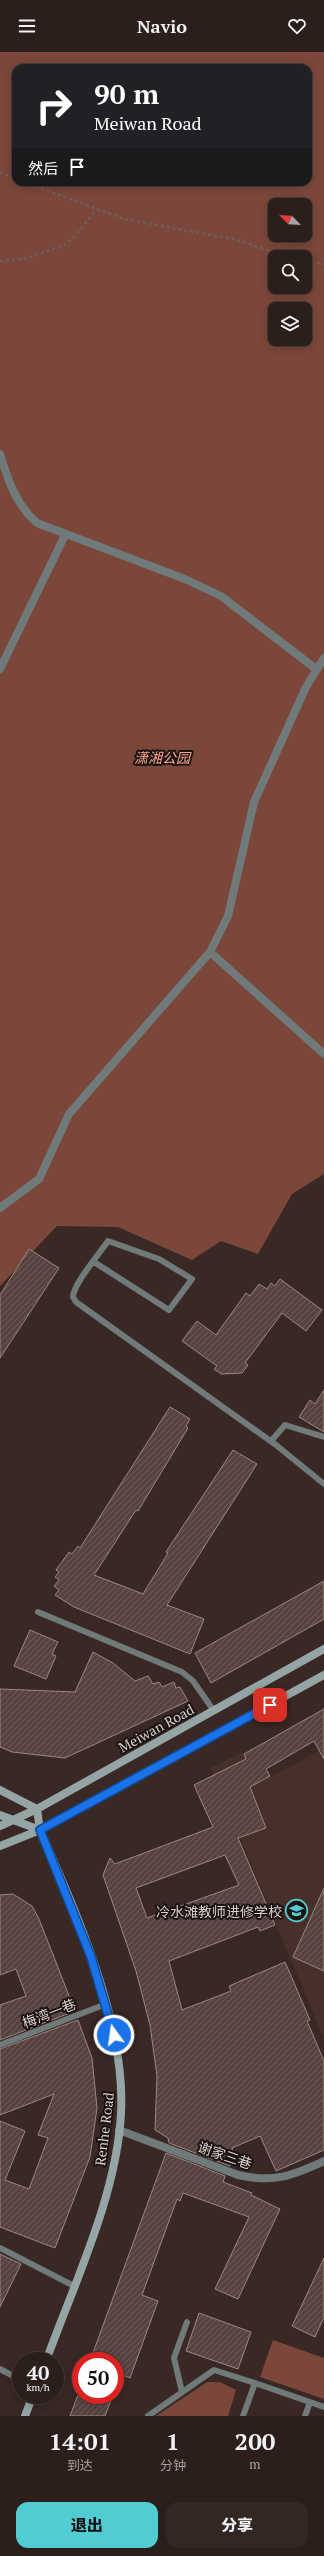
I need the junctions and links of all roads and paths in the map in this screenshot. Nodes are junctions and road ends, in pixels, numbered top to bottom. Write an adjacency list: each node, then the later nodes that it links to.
1 (0, 172): 2 (path)
2 (12, 177)
3 (34, 186): 4 (path)
4 (97, 210): 5 (path); 6 (path)
5 (268, 250)
6 (0, 261)
7 (312, 261): 8 (path)
8 (324, 264)
9 (0, 454): 10 (street)
10 (65, 536): 12 (street); 13 (street)
11 (324, 658): 12 (street)
12 (316, 668): 14 (street)
13 (0, 669)
14 (210, 952): 15 (street); 16 (street)
15 (324, 1054)
16 (0, 1208)
17 (94, 1262): 17 (lane); 19 (lane)
18 (324, 1437): 19 (lane)
19 (271, 1441): 20 (lane)
20 (324, 1484)
21 (38, 1612): 24 (lane)
22 (324, 1649): 24 (street, Meiwan Road)
23 (324, 1675): 30 (street)
24 (214, 1711): 26 (street, Meiwan Road)
25 (0, 1790): 26 (street)
26 (37, 1809): 28 (street, Meiwan Road); 30 (street, Renhe Road)
27 (0, 1815): 28 (street)
28 (12, 1821): 29 (street, Meiwan Road); 30 (street)
29 (0, 1826)
30 (40, 1830): 31 (street); 32 (street, Renhe Road)
31 (0, 1846)
32 (106, 2004): 33 (lane, 梅湾一巷); 34 (street, Renhe Road)
33 (0, 2045)
34 (120, 2130): 35 (street, 谢家三巷); 37 (street, Renhe Road)
35 (324, 2161)
36 (0, 2248): 37 (lane)
37 (74, 2286): 39 (street, Renhe Road)
38 (187, 2322): 43 (lane)
39 (49, 2352)
40 (0, 2369): 41 (lane)
41 (12, 2375)
42 (255, 2383): 43 (lane); 44 (lane); 49 (lane)
43 (182, 2392): 48 (lane)
44 (310, 2402): 46 (lane); 50 (lane)
45 (30, 2404): 47 (street)
46 (324, 2407)
47 (26, 2416)
48 (148, 2416)
49 (243, 2416)
50 (305, 2416)

